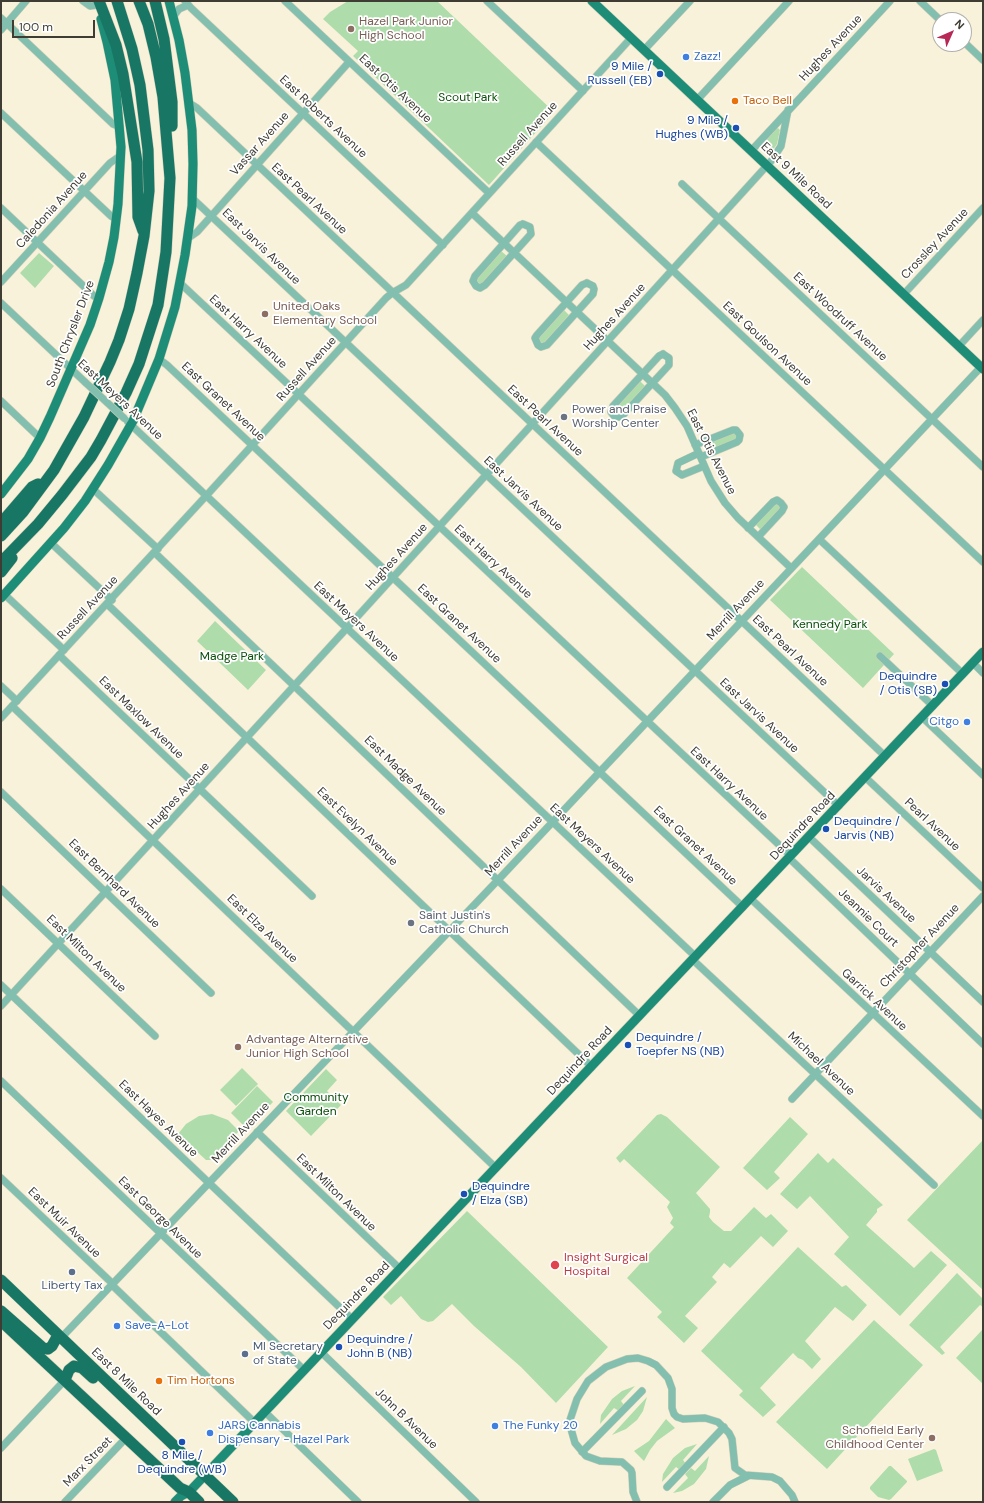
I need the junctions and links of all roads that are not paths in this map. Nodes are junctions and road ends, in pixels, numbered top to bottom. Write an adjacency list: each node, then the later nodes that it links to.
1 (26, 1): 18 (street)
2 (83, 1): 14 (street)
3 (117, 1): 48 (highway)
4 (139, 1): 37 (highway)
5 (155, 1): 37 (highway)
6 (169, 1): 17 (main road)
7 (284, 1): 24 (street, East Otis Avenue)
8 (487, 1): 25 (street)
9 (592, 1): 20 (main road, East 9 Mile Road)
10 (690, 1): 21 (street)
11 (789, 1): 26 (street)
12 (890, 1): 28 (street, Hughes Avenue)
13 (920, 1): 16 (street)
14 (97, 2): 31 (main road, South Chrysler Drive); 48 (highway)
15 (187, 3): 17 (street, East Roberts Avenue); 30 (street, East Roberts Avenue)
16 (932, 12)
17 (173, 16): 27 (main road)
18 (4, 21): 19 (street); 31 (street)
19 (1, 30)
20 (631, 38): 21 (main road, East 9 Mile Road); 25 (street, Russell Avenue)
21 (644, 50): 26 (main road, East 9 Mile Road)
22 (972, 50): 23 (street)
23 (983, 60)
24 (349, 62): 30 (street, Vassar Avenue); 40 (street, East Otis Avenue)
25 (583, 91): 32 (street, Russell Avenue)
26 (697, 100): 33 (main road, East 9 Mile Road)
27 (189, 103): 35 (street, East Pearl Avenue); 41 (main road)
28 (788, 110): 33 (street, Hughes Avenue); 36 (street, Hughes Avenue)
29 (1, 113): 39 (street)
30 (303, 113): 35 (street, Vassar Avenue); 52 (street, East Roberts Avenue)
31 (120, 127): 34 (main road, South Chrysler Drive)
32 (536, 142): 40 (street, Russell Avenue); 54 (street, East Goulson Avenue)
33 (751, 151): 36 (main road, East 9 Mile Road)
34 (120, 156): 39 (street, Caledonia Avenue); 47 (main road, South Chrysler Drive)
35 (256, 165): 45 (street, Vassar Avenue); 57 (street, East Pearl Avenue)
36 (767, 166): 46 (street, Hughes Avenue); 58 (main road, East 9 Mile Road)
37 (170, 178): 90 (highway)
38 (682, 184): 46 (street, East Woodruff Avenue)
39 (84, 191): 47 (street); 50 (street, Caledonia Avenue)
40 (489, 194): 44 (street, Russell Avenue)
41 (192, 198): 45 (street, East Jarvis Avenue); 49 (main road)
42 (1, 208): 50 (street)
43 (983, 208): 58 (street, Crossley Avenue)
44 (472, 213): 51 (street, East Otis Avenue); 52 (street, Russell Avenue)
45 (212, 215): 49 (street, Vassar Avenue); 65 (street, East Jarvis Avenue)
46 (719, 218): 54 (street, Hughes Avenue); 74 (street, East Woodruff Avenue)
47 (116, 219): 59 (main road, South Chrysler Drive)
48 (144, 236): 83 (highway)
49 (187, 239): 56 (main road)
50 (38, 242): 55 (street, Caledonia Avenue); 59 (street)
51 (504, 243): 53 (street, East Otis Avenue); 53 (street); 53 (street)
52 (443, 245): 57 (street, Russell Avenue)
53 (514, 253): 60 (street, East Otis Avenue)
54 (672, 270): 64 (street, Hughes Avenue); 84 (street, East Goulson Avenue)
55 (1, 282)
56 (180, 284): 67 (main road); 72 (street, East Harry Avenue)
57 (392, 293): 65 (street, Russell Avenue); 76 (street, East Pearl Avenue)
58 (904, 294): 66 (main road, East 9 Mile Road)
59 (99, 298): 69 (main road, South Chrysler Drive)
60 (567, 302): 62 (street, East Otis Avenue); 62 (street); 62 (street)
61 (1, 303): 69 (street, East Meyers Avenue)
62 (577, 312): 64 (street, East Otis Avenue)
63 (983, 320): 66 (street)
64 (608, 341): 70 (street, East Otis Avenue); 76 (street, Hughes Avenue)
65 (346, 343): 72 (street, Russell Avenue); 85 (street, East Jarvis Avenue)
66 (959, 346): 68 (main road, East 9 Mile Road)
67 (159, 359): 75 (main road); 78 (street, East Granet Avenue)
68 (982, 368): 74 (street, Merrill Avenue)
69 (71, 369): 75 (street, East Meyers Avenue, bridge); 77 (main road, South Chrysler Drive)
70 (642, 373): 71 (street, East Otis Avenue); 71 (street); 71 (street)
71 (653, 383): 79 (street, East Otis Avenue)
72 (299, 394): 78 (street, Russell Avenue); 91 (street, East Harry Avenue)
73 (1, 401): 77 (street)
74 (932, 419): 82 (street, East Woodruff Avenue); 84 (street, Merrill Avenue)
75 (128, 422): 86 (main road); 88 (street, East Meyers Avenue)
76 (532, 424): 85 (street, Hughes Avenue); 105 (street, East Pearl Avenue)
77 (40, 438): 87 (main road, South Chrysler Drive)
78 (253, 445): 88 (street, Russell Avenue); 102 (street, East Granet Avenue)
79 (696, 445): 80 (street, East Otis Avenue); 80 (street)
80 (700, 455): 81 (street, East Otis Avenue); 81 (street)
81 (704, 466): 92 (street, East Otis Avenue)
82 (983, 467)
83 (54, 470): 89 (highway); 93 (highway)
84 (884, 470): 95 (street, Merrill Avenue); 99 (street, East Goulson Avenue)
85 (486, 475): 91 (street, Hughes Avenue); 111 (street, East Jarvis Avenue)
86 (93, 489): 96 (main road); 97 (street, East Madge Avenue)
87 (1, 494)
88 (206, 496): 97 (street, Russell Avenue); 106 (street, East Meyers Avenue)
89 (1, 523)
90 (38, 524): 98 (highway); 101 (highway)
91 (439, 526): 102 (street, Hughes Avenue); 120 (street, East Harry Avenue)
92 (748, 528): 94 (street, East Otis Avenue); 94 (street)
93 (1, 536)
94 (758, 537): 100 (street, East Otis Avenue)
95 (819, 539): 100 (street, Merrill Avenue); 113 (street)
96 (51, 543): 103 (main road); 104 (street, East Evelyn Avenue)
97 (156, 551): 104 (street, Russell Avenue); 115 (street, East Madge Avenue)
98 (1, 562)
99 (983, 562)
100 (791, 568): 105 (street, Merrill Avenue)
101 (1, 572)
102 (393, 577): 106 (street, Hughes Avenue); 123 (street, East Granet Avenue)
103 (3, 596): 108 (street, East Maxlow Avenue)
104 (109, 602): 108 (street, Russell Avenue); 121 (street, East Evelyn Avenue)
105 (742, 621): 111 (street, Merrill Avenue); 122 (street, East Pearl Avenue)
106 (347, 628): 115 (street, Hughes Avenue); 129 (street, East Meyers Avenue)
107 (983, 652): 110 (main road, Dequindre Road)
108 (62, 653): 116 (street, Russell Avenue); 126 (street, East Maxlow Avenue)
109 (880, 656): 117 (street)
110 (973, 663): 112 (street); 113 (main road, Dequindre Road)
111 (695, 671): 120 (street, Merrill Avenue); 128 (street, East Jarvis Avenue)
112 (983, 673)
113 (963, 674): 117 (main road, Dequindre Road)
114 (1, 686): 116 (street, East Elza Avenue)
115 (294, 686): 121 (street, Hughes Avenue); 133 (street, East Madge Avenue)
116 (14, 704): 119 (street, Russell Avenue); 131 (street, East Elza Avenue)
117 (933, 706): 118 (main road, Dequindre Road)
118 (922, 717): 122 (main road, Dequindre Road); 124 (street)
119 (1, 718)
120 (647, 721): 123 (street, Merrill Avenue); 132 (street, East Harry Avenue)
121 (247, 738): 126 (street, Hughes Avenue); 141 (street, East Evelyn Avenue)
122 (886, 756): 125 (main road, Dequindre Road)
123 (600, 771): 129 (street, Merrill Avenue); 140 (street, East Granet Avenue)
124 (983, 775)
125 (865, 777): 128 (main road, Dequindre Road); 134 (street, Pearl Avenue)
126 (200, 789): 131 (street, Hughes Avenue); 137 (street, East Maxlow Avenue)
127 (1, 792): 136 (street, East Bernhard Avenue)
128 (838, 806): 130 (main road, Dequindre Road)
129 (552, 822): 133 (street, Merrill Avenue); 144 (street, East Meyers Avenue)
130 (809, 837): 132 (main road, Dequindre Road); 143 (street, Jarvis Avenue)
131 (153, 840): 136 (street, Hughes Avenue); 153 (street, East Elza Avenue)
132 (790, 857): 139 (main road, Dequindre Road); 145 (street, Jeannie Court)
133 (498, 880): 141 (street, Merrill Avenue); 152 (street, East Madge Avenue)
134 (983, 888)
135 (1, 889): 142 (street, East Milton Avenue)
136 (106, 892): 142 (street, Hughes Avenue); 147 (street, East Bernhard Avenue)
137 (312, 896)
138 (983, 896): 143 (street, Christopher Avenue)
139 (751, 899): 140 (main road, Dequindre Road); 151 (street, Garrick Avenue)
140 (743, 907): 144 (main road, Dequindre Road)
141 (449, 930): 153 (street, Merrill Avenue); 156 (street, East Evelyn Avenue)
142 (59, 943): 148 (street, Hughes Avenue); 154 (street, East Milton Avenue)
143 (930, 952): 145 (street, Christopher Avenue); 149 (street, Jarvis Avenue)
144 (695, 958): 152 (main road, Dequindre Road); 157 (street, Michael Avenue)
145 (910, 973): 151 (street, Christopher Avenue); 155 (street, Jeannie Court)
146 (1, 985): 148 (street, East Hayes Avenue)
147 (211, 993)
148 (11, 995): 150 (street, Hughes Avenue); 164 (street, East Hayes Avenue)
149 (983, 1002)
150 (1, 1006)
151 (873, 1013): 157 (street, Christopher Avenue); 160 (street, Garrick Avenue)
152 (640, 1016): 156 (main road, Dequindre Road)
153 (353, 1031): 161 (street, Merrill Avenue); 162 (street, East Elza Avenue)
154 (156, 1036)
155 (983, 1044)
156 (592, 1067): 162 (main road, Dequindre Road)
157 (815, 1074): 159 (street, Christopher Avenue); 165 (street, Michael Avenue)
158 (1, 1081): 166 (street, East George Avenue)
159 (792, 1099)
160 (983, 1116)
161 (257, 1132): 164 (street, Merrill Avenue); 167 (street, East Milton Avenue)
162 (496, 1168): 167 (main road, Dequindre Road)
163 (1, 1178): 169 (street, East Muir Avenue)
164 (209, 1183): 166 (street, Merrill Avenue); 173 (street, East Hayes Avenue)
165 (934, 1185)
166 (161, 1234): 169 (street, Merrill Avenue); 177 (street, East George Avenue)
167 (400, 1269): 173 (main road, Dequindre Road)
168 (1, 1280): 171 (highway, East 8 Mile Road)
169 (112, 1284): 175 (street, Merrill Avenue); 181 (street, East Muir Avenue)
170 (1, 1290): 171 (highway)
171 (22, 1300): 175 (highway, East 8 Mile Road)
172 (1, 1311): 175 (highway)
173 (352, 1319): 176 (main road, Dequindre Road)
174 (2, 1323): 178 (highway)
175 (60, 1337): 186 (highway, East 8 Mile Road)
176 (321, 1352): 177 (main road, Dequindre Road); 198 (street, John B Avenue)
177 (304, 1370): 180 (main road, Dequindre Road)
178 (64, 1380): 183 (highway); 184 (street); 186 (highway)
179 (642, 1391): 185 (street)
180 (264, 1411): 181 (main road, Dequindre Road); 197 (street)
181 (254, 1422): 188 (main road, Dequindre Road)
182 (724, 1427): 185 (street); 187 (street); 191 (street)
183 (126, 1438): 192 (highway); 193 (street, Marx Street)
184 (1, 1448)
185 (582, 1452): 199 (street)
186 (194, 1465): 188 (highway, East 8 Mile Road)
187 (735, 1468): 189 (street); 190 (street)
188 (204, 1475): 192 (main road, Dequindre Road); 196 (highway, East 8 Mile Road)
189 (748, 1476): 190 (street); 201 (street)
190 (730, 1485): 200 (street)
191 (667, 1488)
192 (190, 1493): 194 (main road, Dequindre Road); 195 (highway)
193 (65, 1502)
194 (175, 1502)
195 (199, 1502)
196 (233, 1502)
197 (358, 1502)
198 (476, 1502)
199 (637, 1502)
200 (712, 1502)
201 (795, 1502)

